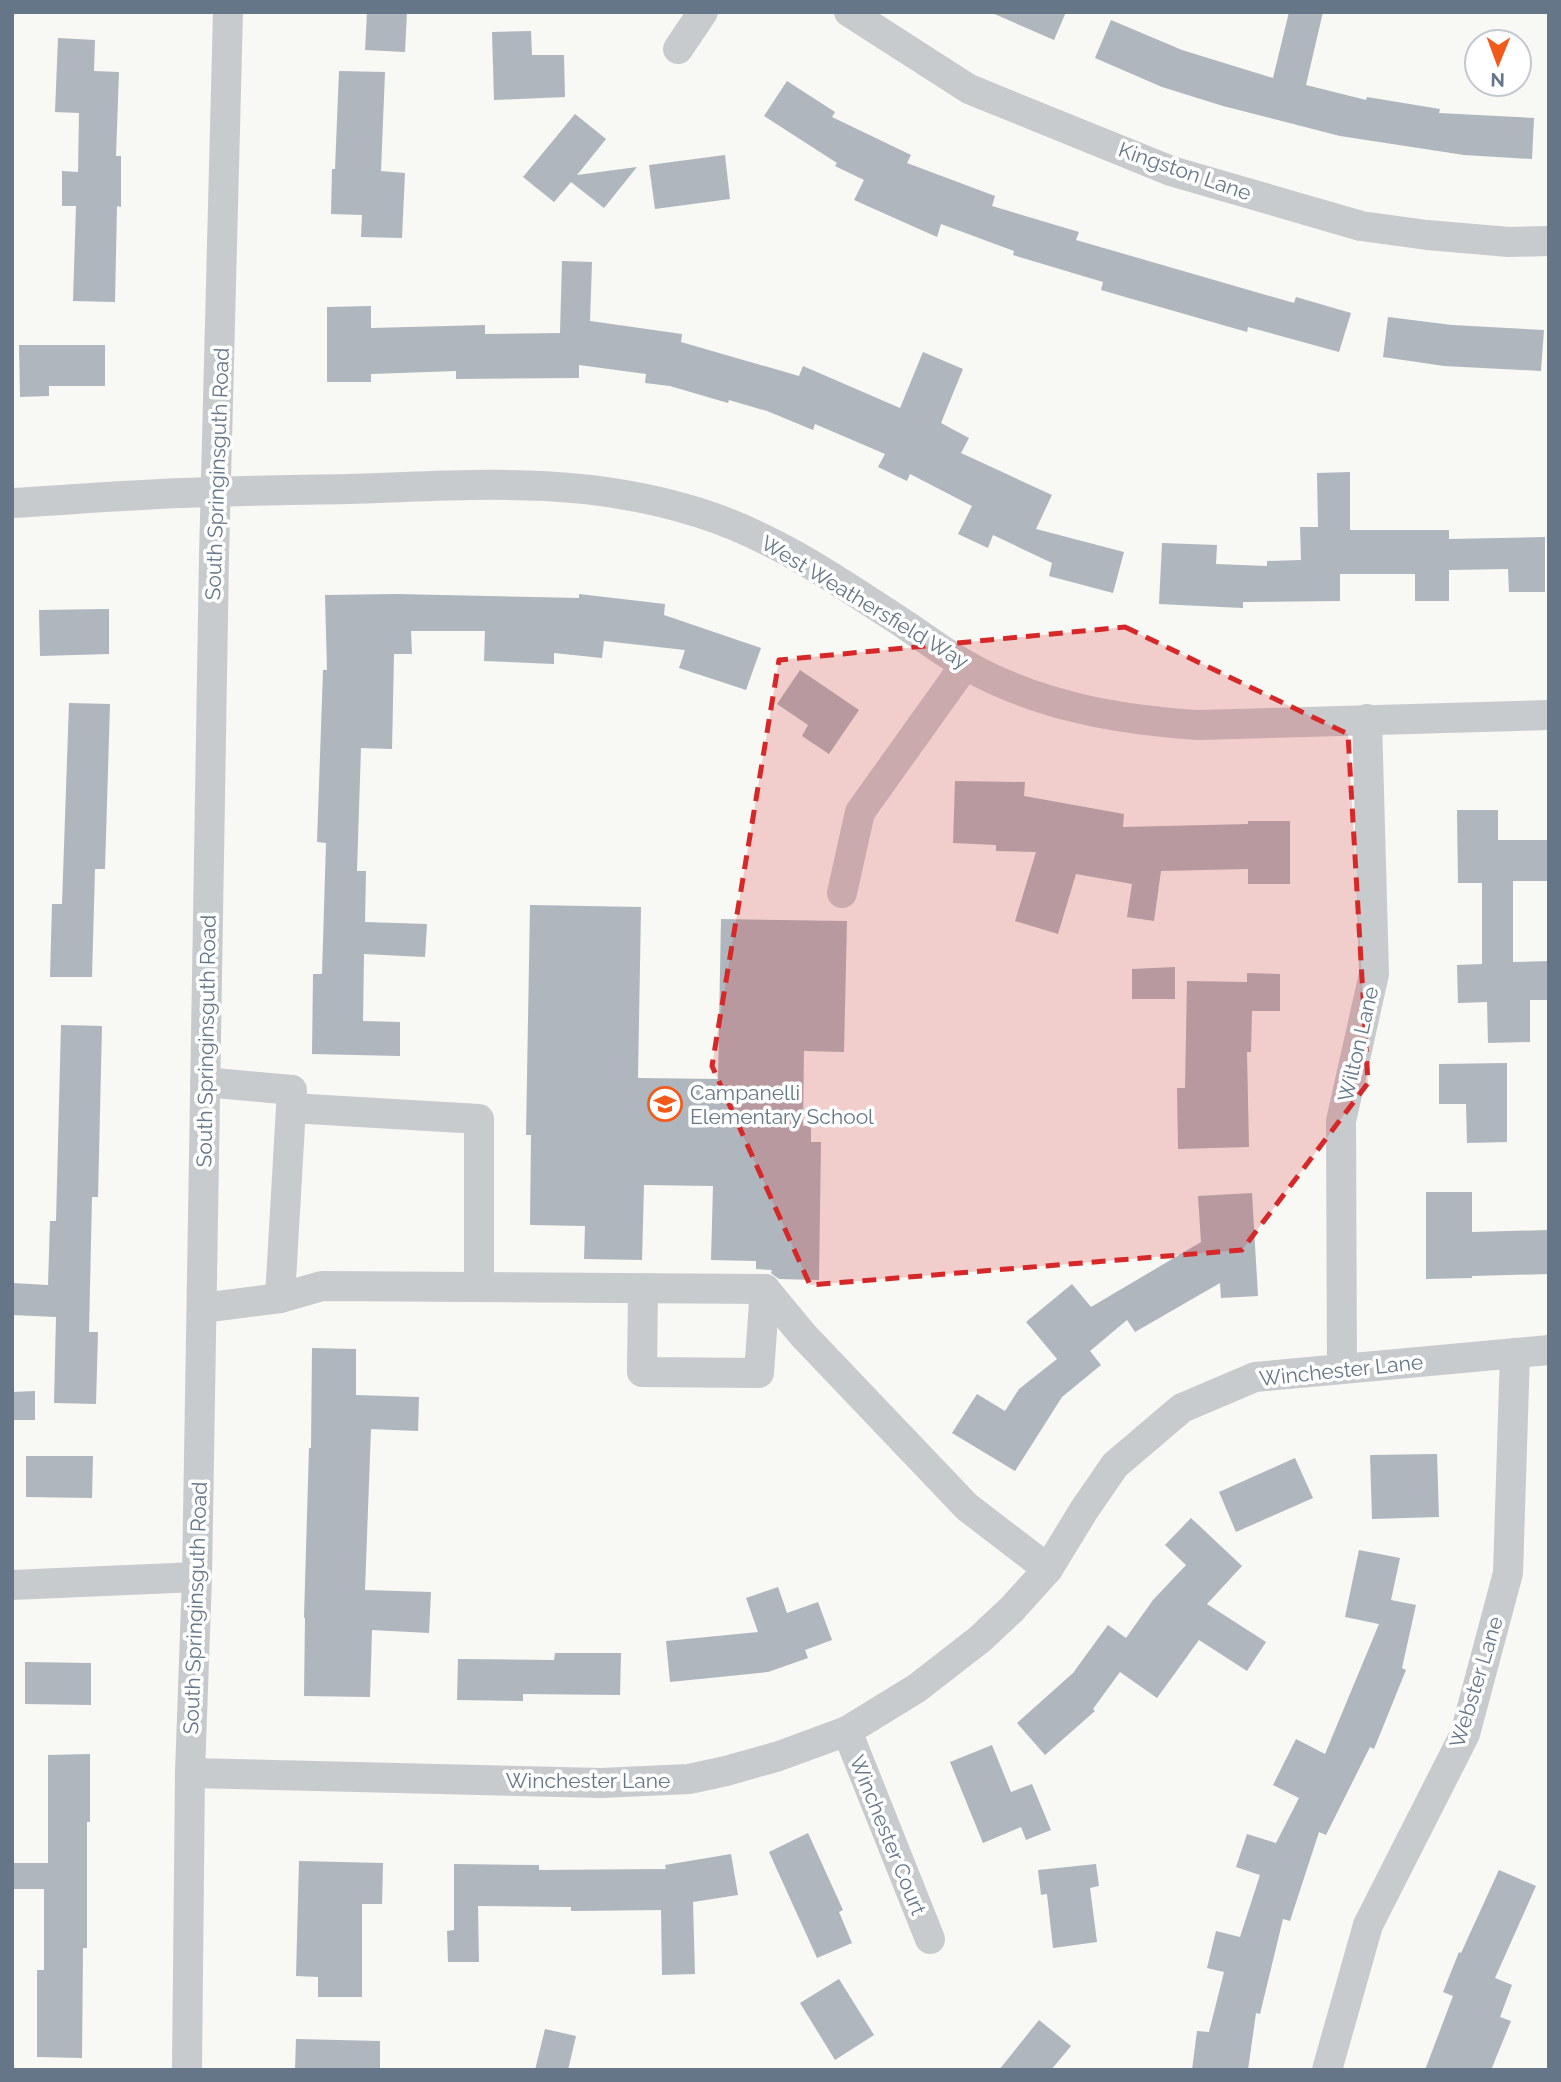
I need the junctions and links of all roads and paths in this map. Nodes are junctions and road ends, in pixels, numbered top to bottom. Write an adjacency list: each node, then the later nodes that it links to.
1 (228, 12): 6 (street, South Springinsguth Road)
2 (703, 12): 4 (street)
3 (849, 12): 5 (street, Kingston Lane)
4 (678, 49)
5 (1549, 241)
6 (217, 492): 7 (street, West Weathersfield Way); 8 (street, West Weathersfield Way); 12 (street, South Springinsguth Road)
7 (12, 503)
8 (965, 665): 10 (street, West Weathersfield Way); 11 (street)
9 (1549, 715): 10 (street, West Weathersfield Way)
10 (1367, 719): 21 (street, Wilton Lane)
11 (842, 893)
12 (205, 1082): 13 (street); 18 (street, South Springinsguth Road)
13 (291, 1108): 14 (street); 17 (street)
14 (479, 1286): 15 (street); 17 (street)
15 (643, 1289): 16 (street); 16 (street)
16 (765, 1289): 22 (street)
17 (280, 1298): 18 (street)
18 (201, 1308): 23 (street, South Springinsguth Road)
19 (1549, 1350): 20 (street, Winchester Lane)
20 (1515, 1353): 21 (street, Winchester Lane); 29 (street, Webster Lane)
21 (1342, 1369): 22 (street, Winchester Lane)
22 (1048, 1569): 25 (street, Winchester Lane)
23 (197, 1577): 24 (street); 26 (street, South Springinsguth Road)
24 (12, 1585)
25 (847, 1731): 26 (street, Winchester Lane); 27 (street, Winchester Court)
26 (190, 1773): 28 (street, South Springinsguth Road)
27 (930, 1938)
28 (187, 2070)
29 (1327, 2070)

